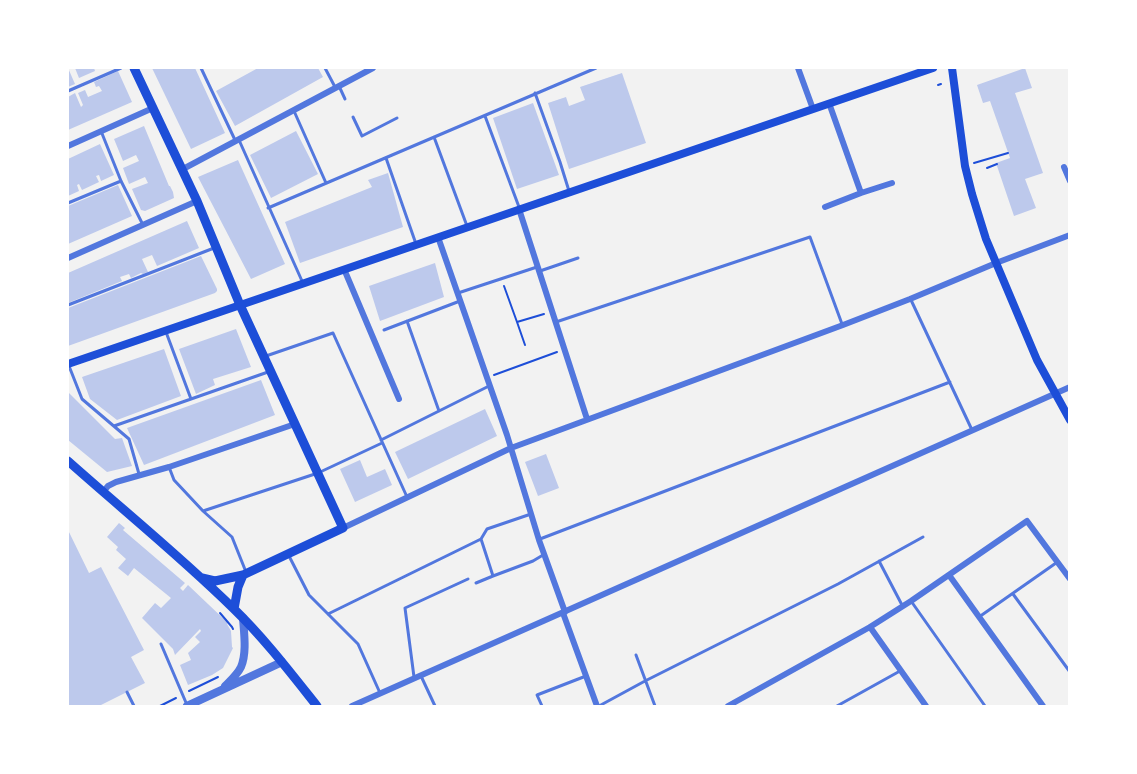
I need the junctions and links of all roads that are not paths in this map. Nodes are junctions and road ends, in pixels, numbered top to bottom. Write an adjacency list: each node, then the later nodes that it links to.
1 (121, 68): 11 (lane)
2 (134, 68): 15 (main road)
3 (201, 68): 23 (lane)
4 (325, 68): 10 (lane)
5 (373, 68): 10 (street)
6 (595, 68): 12 (lane)
7 (798, 68): 16 (street)
8 (933, 68): 14 (main road)
9 (952, 68): 47 (main road)
10 (337, 87): 13 (lane); 17 (street)
11 (68, 91)
12 (535, 93): 18 (lane); 32 (lane)
13 (345, 99)
14 (829, 104): 16 (main road); 33 (street)
15 (153, 108): 21 (street); 27 (main road)
16 (813, 109): 32 (main road)
17 (294, 111): 23 (street); 30 (lane)
18 (485, 116): 22 (lane); 38 (lane)
19 (353, 117): 20 (lane)
20 (397, 118)
21 (101, 131): 24 (street); 28 (lane)
22 (434, 137): 25 (lane); 40 (lane)
23 (238, 141): 27 (street); 37 (lane)
24 (68, 146)
25 (386, 158): 30 (lane); 43 (lane)
26 (1067, 166): 29 (street)
27 (183, 169): 34 (main road)
28 (121, 181): 35 (lane); 39 (lane)
29 (1070, 181)
30 (326, 183): 37 (lane)
31 (892, 183): 33 (street)
32 (569, 192): 38 (main road)
33 (861, 194): 36 (street)
34 (197, 201): 39 (street); 44 (main road)
35 (68, 203)
36 (825, 207)
37 (268, 208): 50 (lane)
38 (519, 209): 40 (main road); 49 (street)
39 (143, 225): 45 (street)
40 (468, 227): 42 (main road)
41 (1070, 235): 47 (street)
42 (438, 237): 43 (main road); 51 (street)
43 (416, 244): 48 (main road)
44 (216, 247): 54 (lane); 55 (main road)
45 (68, 258)
46 (578, 258): 49 (lane)
47 (996, 263): 52 (street); 67 (main road)
48 (344, 269): 50 (main road); 69 (street)
49 (538, 269): 51 (lane); 57 (street)
50 (303, 283): 55 (main road)
51 (458, 293): 53 (street)
52 (910, 299): 58 (street); 64 (lane)
53 (460, 301): 56 (lane); 65 (street)
54 (68, 305)
55 (240, 305): 59 (main road); 61 (main road)
56 (407, 321): 60 (lane); 70 (lane)
57 (556, 322): 58 (lane); 71 (street)
58 (843, 325): 71 (street)
59 (166, 330): 62 (main road); 68 (lane)
60 (384, 330)
61 (264, 356): 63 (main road); 76 (lane)
62 (68, 364): 74 (lane)
63 (271, 371): 68 (lane); 73 (main road)
64 (950, 382): 75 (lane); 89 (lane)
65 (489, 387): 70 (lane); 77 (street)
66 (1070, 387): 67 (street)
67 (1054, 393): 72 (main road); 75 (street)
68 (190, 399): 74 (lane)
69 (399, 399)
70 (439, 411): 76 (lane)
71 (587, 419): 77 (street)
72 (1070, 420)
73 (295, 424): 79 (street); 80 (main road)
74 (114, 426): 81 (lane)
75 (972, 430): 105 (street)
76 (381, 441): 80 (lane); 83 (lane)
77 (511, 448): 83 (street); 85 (street)
78 (68, 460): 82 (main road)
79 (169, 467): 81 (street); 84 (lane)
80 (318, 473): 84 (lane); 86 (main road)
81 (139, 475): 82 (street)
82 (103, 492): 97 (main road)
83 (407, 497): 86 (street)
84 (203, 511): 94 (lane)
85 (531, 514): 88 (lane); 89 (street)
86 (343, 528): 90 (main road)
87 (923, 537): 92 (lane)
88 (481, 538): 96 (lane); 106 (lane)
89 (539, 540): 91 (street)
90 (288, 554): 94 (main road); 106 (lane)
91 (544, 554): 96 (lane); 105 (street)
92 (879, 561): 103 (lane); 117 (lane)
93 (1057, 562): 95 (street); 99 (street); 101 (lane)
94 (245, 574): 97 (main road); 104 (main road)
95 (949, 575): 102 (street); 107 (street)
96 (493, 576): 100 (lane)
97 (202, 578): 104 (main road)
98 (468, 579): 116 (lane)
99 (1070, 579)
100 (476, 583)
101 (1013, 594): 107 (lane); 114 (lane)
102 (911, 601): 103 (street); 132 (lane)
103 (903, 606): 109 (street)
104 (234, 609): 108 (main road)
105 (564, 613): 115 (street); 116 (street)
106 (328, 614): 120 (lane)
107 (979, 617): 133 (street)
108 (243, 618): 112 (main road); 118 (street)
109 (870, 627): 113 (street); 129 (street)
110 (161, 644): 121 (lane)
111 (636, 655): 117 (lane)
112 (282, 662): 118 (street); 123 (main road)
113 (900, 670): 130 (lane); 131 (street)
114 (1070, 672)
115 (586, 676): 126 (lane); 127 (street)
116 (418, 678): 120 (street); 125 (lane)
117 (645, 681): 127 (lane); 128 (lane)
118 (222, 690): 121 (street)
119 (127, 692): 122 (lane)
120 (380, 694): 124 (street)
121 (191, 705)
122 (134, 706)
123 (316, 706)
124 (352, 706)
125 (435, 706)
126 (542, 706)
127 (598, 706)
128 (655, 706)
129 (728, 706)
130 (837, 706)
131 (926, 706)
132 (985, 706)
133 (1042, 706)

